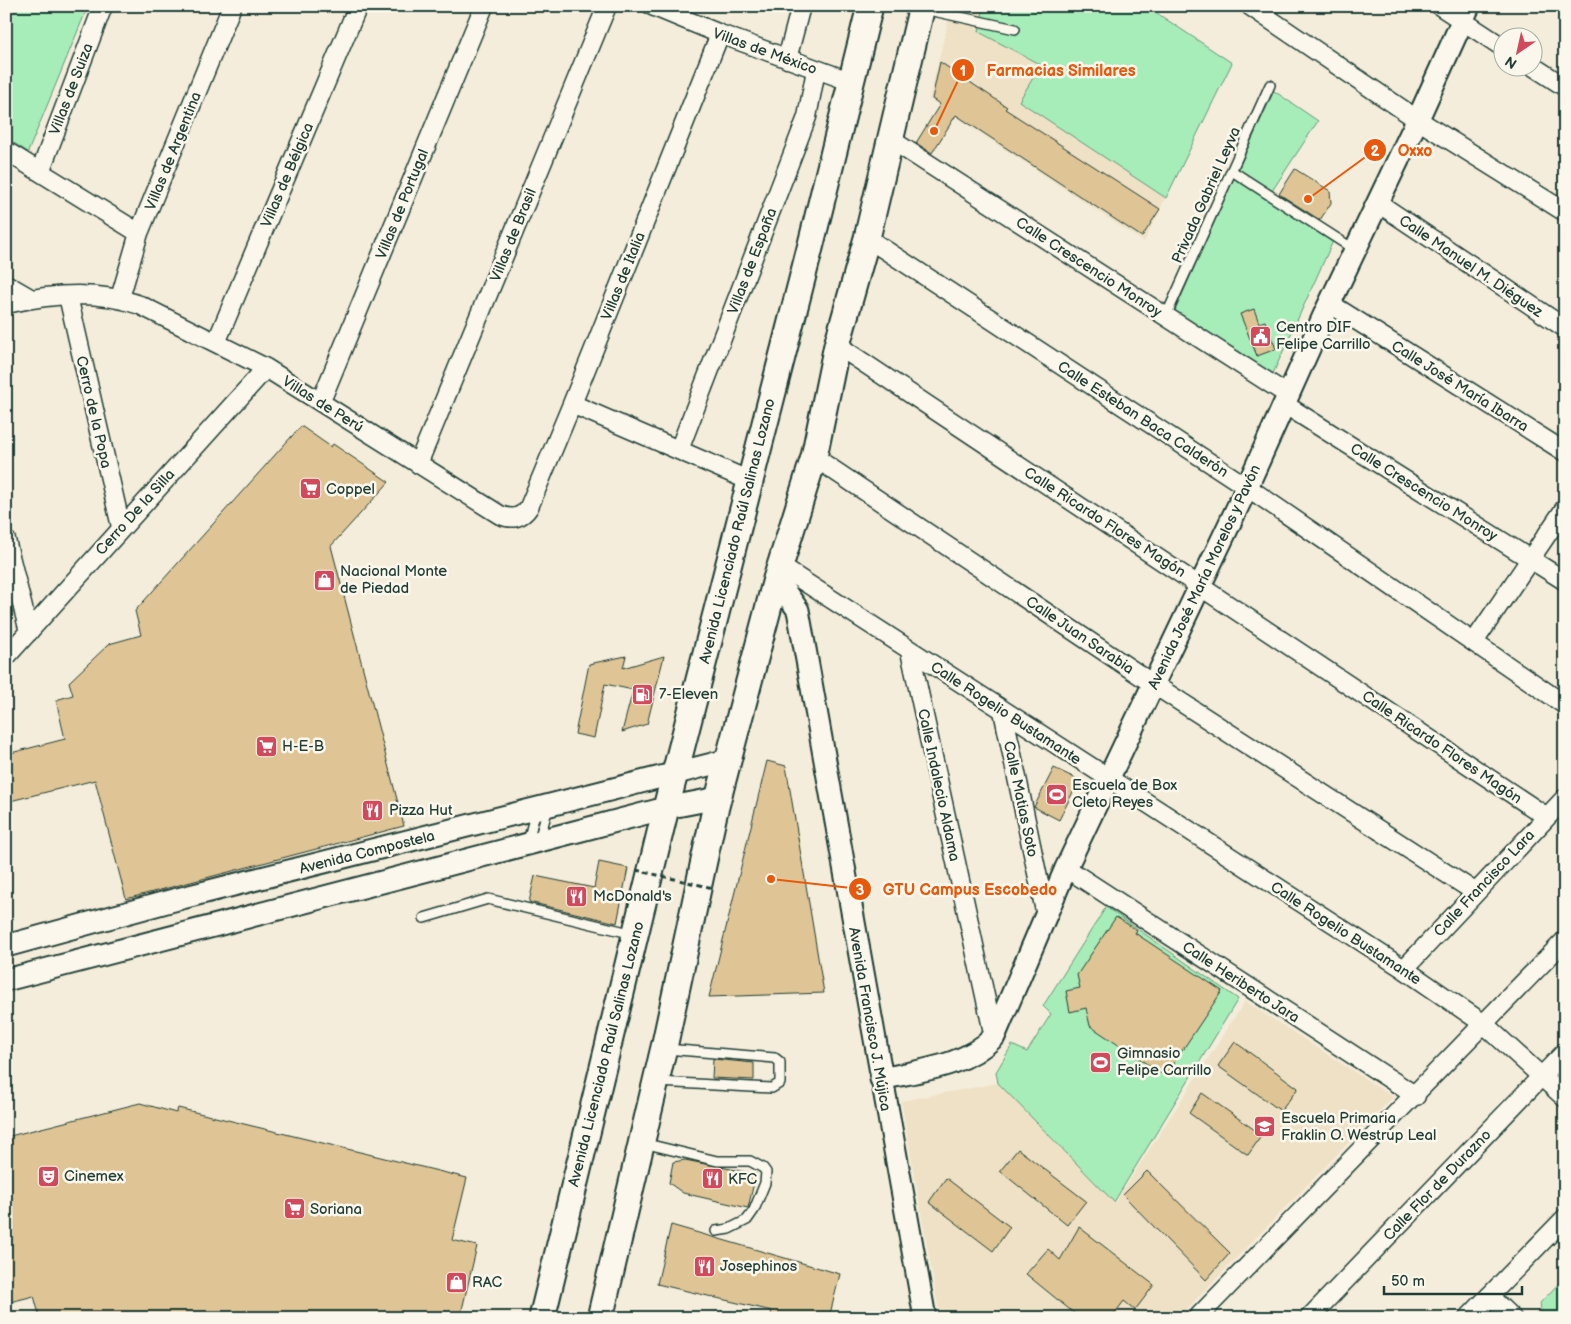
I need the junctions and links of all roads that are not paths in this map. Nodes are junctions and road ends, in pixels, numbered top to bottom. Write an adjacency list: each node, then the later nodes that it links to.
1 (103, 6): 26 (street, Villas de Suiza)
2 (232, 6): 29 (street, Villas de Argentina)
3 (358, 6): 40 (street, Villas de Bélgica)
4 (484, 6): 44 (street, Villas de Portugal)
5 (607, 6): 49 (street, Villas de Brasil)
6 (652, 6): 14 (street, Villas de México)
7 (801, 6): 16 (street)
8 (870, 6): 20 (main road, Avenida Licenciado Raúl Salinas Lozano)
9 (1250, 6): 22 (street)
10 (1440, 6): 12 (street)
11 (922, 7): 13 (lane); 23 (main road)
12 (1465, 14): 15 (street); 22 (street, Avenida José María Morelos y Pavón)
13 (1015, 29)
14 (720, 34): 16 (street, Villas de México); 45 (street, Villas de Italia)
15 (1494, 39)
16 (787, 59): 17 (street, Villas de México)
17 (816, 70): 20 (street, Villas de México); 46 (street, Villas de España)
18 (1544, 72): 19 (street)
19 (1563, 81)
20 (852, 82): 50 (main road, Avenida Licenciado Raúl Salinas Lozano)
21 (1270, 86): 25 (lane, Privada Gabriel Leyva)
22 (1418, 120): 27 (street, Avenida José María Morelos y Pavón); 28 (street)
23 (890, 138): 30 (main road); 38 (street, Calle Crescencio Monroy)
24 (6, 151): 26 (street)
25 (1232, 171): 31 (lane); 38 (lane, Privada Gabriel Leyva)
26 (40, 172): 29 (street)
27 (1378, 203): 31 (street, Avenida José María Morelos y Pavón); 39 (street, Calle Manuel M. Diéguez)
28 (1565, 212)
29 (139, 233): 34 (street, Villas de Argentina)
30 (867, 238): 41 (main road); 51 (street, Calle Esteban Baca Calderón)
31 (1355, 250): 36 (street, Avenida José María Morelos y Pavón)
32 (6, 284): 35 (street)
33 (68, 296): 34 (street, Villas de Perú); 35 (street, Villas de Perú); 54 (street, Cerro de la Popa)
34 (120, 298): 40 (street, Villas de Perú)
35 (32, 299): 37 (street, Villas de Perú)
36 (1329, 303): 43 (street, Avenida José María Morelos y Pavón); 47 (street, Calle José María Ibarra)
37 (6, 304)
38 (1166, 316): 43 (street, Calle Crescencio Monroy)
39 (1565, 328)
40 (216, 343): 42 (street, Villas de Perú)
41 (837, 346): 48 (main road); 59 (street, Calle Ricardo Flores Magón)
42 (266, 368): 44 (street, Villas de Perú); 54 (street, Cerro De la Silla)
43 (1286, 400): 51 (street, Avenida José María Morelos y Pavón); 56 (street, Calle Crescencio Monroy)
44 (321, 401): 49 (street, Villas de Perú)
45 (572, 404): 46 (street); 53 (street, Villas de Italia)
46 (679, 450): 50 (street)
47 (1565, 452)
48 (814, 457): 57 (main road); 64 (street, Calle Juan Sarabia)
49 (418, 464): 53 (street, Villas de Perú)
50 (750, 481): 68 (main road, Avenida Licenciado Raúl Salinas Lozano)
51 (1247, 487): 59 (street, Avenida José María Morelos y Pavón); 61 (street, Calle Esteban Baca Calderón)
52 (1565, 508): 56 (street)
53 (521, 516)
54 (121, 527): 60 (street, Cerro De la Silla)
55 (6, 540): 60 (street)
56 (1531, 558): 58 (street, Calle Crescencio Monroy); 61 (street)
57 (778, 572): 62 (street, Calle Rogelio Bustamante); 67 (main road); 94 (street, Avenida Francisco J. Mújica)
58 (1565, 581)
59 (1201, 585): 64 (street, Avenida José María Morelos y Pavón); 74 (street, Calle Ricardo Flores Magón)
60 (29, 632): 63 (street, Cerro De la Silla)
61 (1474, 642): 65 (street, Calle Esteban Baca Calderón)
62 (910, 651): 66 (street, Calle Rogelio Bustamante); 90 (street, Calle Indalecio Aldama)
63 (6, 657)
64 (1153, 684): 69 (street, Avenida José María Morelos y Pavón); 79 (street, Calle Juan Sarabia)
65 (1565, 704)
66 (1003, 711): 69 (street, Calle Rogelio Bustamante); 81 (street, Calle Matias Soto)
67 (728, 760): 68 (street, Avenida Compostela); 70 (main road)
68 (677, 772): 72 (street, Avenida Compostela); 73 (main road, Avenida Licenciado Raúl Salinas Lozano)
69 (1109, 780): 77 (street, Avenida José María Morelos y Pavón); 87 (street, Calle Rogelio Bustamante)
70 (718, 798): 73 (street); 91 (main road)
71 (1565, 798): 74 (street, Calle Francisco Lara)
72 (542, 807): 75 (lane); 76 (street, Avenida Compostela)
73 (666, 808): 75 (street); 84 (main road, Avenida Licenciado Raúl Salinas Lozano)
74 (1547, 817): 79 (street, Calle Francisco Lara)
75 (534, 842): 78 (street)
76 (365, 852): 78 (street); 80 (street, Avenida Compostela)
77 (1066, 868): 81 (street, Avenida José María Morelos y Pavón); 96 (street, Calle Heriberto Jara)
78 (374, 884): 83 (street)
79 (1475, 892): 87 (street, Calle Francisco Lara)
80 (170, 901): 83 (street); 86 (street, Avenida Compostela)
81 (1046, 916): 90 (street, Avenida José María Morelos y Pavón)
82 (424, 918): 84 (lane)
83 (178, 934): 88 (street)
84 (635, 934): 102 (main road, Avenida Licenciado Raúl Salinas Lozano)
85 (1565, 940): 89 (street)
86 (6, 946)
87 (1404, 970): 89 (street, Calle Rogelio Bustamante)
88 (6, 980)
89 (1484, 1024): 93 (street, Calle Rogelio Bustamante); 96 (street)
90 (994, 1037): 94 (street, Avenida José María Morelos y Pavón)
91 (663, 1049): 95 (main road); 95 (lane)
92 (1565, 1052): 93 (street, Calle Flor de Durazno)
93 (1542, 1075): 97 (street, Calle Rogelio Bustamante); 106 (street, Calle Flor de Durazno)
94 (881, 1079): 104 (street, Avenida Francisco J. Mújica)
95 (655, 1082): 98 (main road)
96 (1416, 1096): 105 (street)
97 (1565, 1098)
98 (641, 1142): 100 (lane); 103 (main road)
99 (1565, 1218): 101 (street)
100 (716, 1231)
101 (1489, 1296): 107 (street); 108 (street)
102 (542, 1318)
103 (600, 1318)
104 (925, 1318)
105 (1197, 1318)
106 (1309, 1318)
107 (1468, 1318)
108 (1512, 1318)

